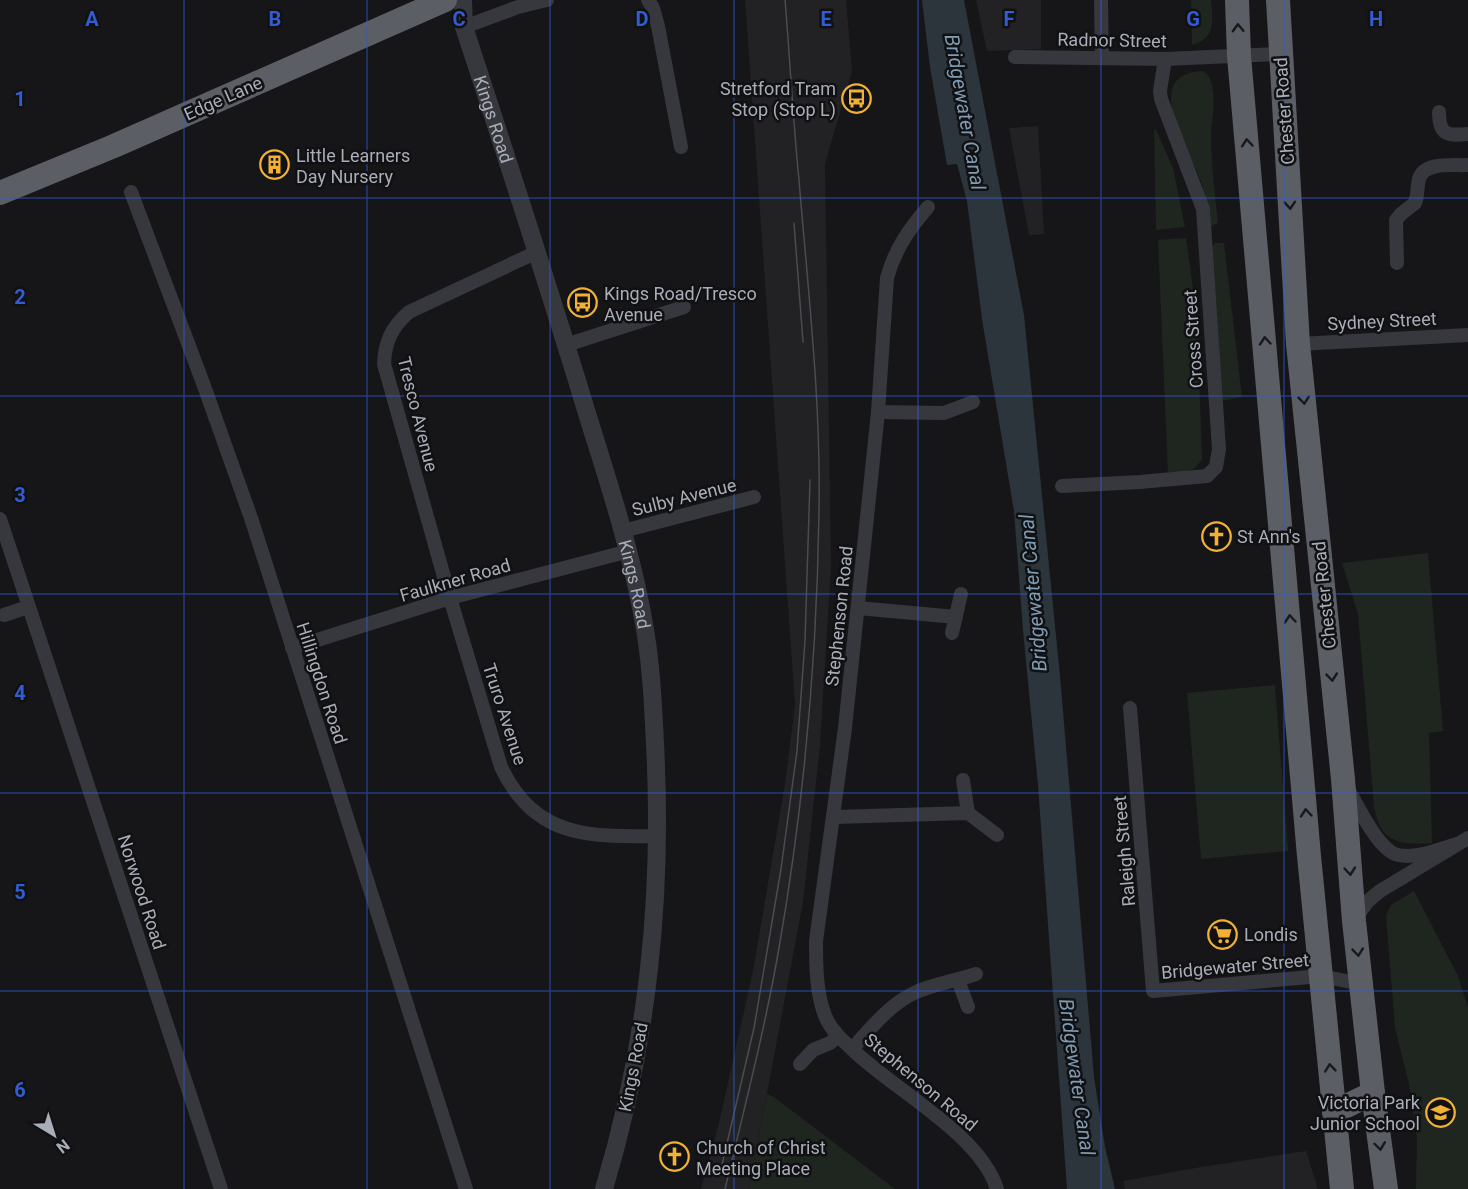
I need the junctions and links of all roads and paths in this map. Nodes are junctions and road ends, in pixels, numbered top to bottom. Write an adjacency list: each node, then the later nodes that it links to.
1 (445, 0): 19 (highway, Edge Lane)
2 (463, 0): 8 (street, Kings Road)
3 (547, 0): 8 (street)
4 (648, 0): 16 (street)
5 (1101, 0): 12 (street)
6 (1237, 0): 10 (highway, Chester Road, one-way to 6)
7 (1278, 0): 9 (highway, Chester Road)
8 (464, 27): 21 (street, Kings Road)
9 (1280, 54): 10 (street, Radnor Street); 25 (highway, Chester Road, one-way to 25)
10 (1239, 56): 13 (street, Radnor Street); 52 (highway, Chester Road, one-way to 10)
11 (1016, 57): 12 (street, Radnor Street)
12 (1102, 57): 13 (street, Radnor Street)
13 (1165, 59): 29 (street, Cross Street)
14 (1439, 112): 15 (street)
15 (1468, 134)
16 (681, 147)
17 (1468, 165): 22 (street)
18 (131, 192): 41 (street, Hillingdon Road)
19 (0, 193)
20 (928, 207): 28 (street, Stephenson Road)
21 (537, 252): 26 (street, Kings Road); 35 (street, Tresco Avenue)
22 (1397, 263)
23 (684, 307): 26 (street)
24 (1468, 335): 25 (street, Sydney Street)
25 (1298, 344): 43 (highway, Chester Road, one-way to 43)
26 (566, 345): 32 (street, Kings Road)
27 (973, 402): 28 (street)
28 (878, 412): 37 (street, Stephenson Road)
29 (1062, 486)
30 (754, 497): 32 (street, Sulby Avenue)
31 (0, 519): 36 (street, Norwood Road)
32 (623, 531): 33 (street, Kings Road)
33 (629, 551): 35 (street, Faulkner Road); 48 (street, Kings Road)
34 (961, 594): 39 (street)
35 (450, 598): 41 (street, Faulkner Road); 48 (street, Truro Avenue)
36 (28, 607): 38 (street); 62 (street, Norwood Road)
37 (858, 608): 39 (street); 46 (street, Stephenson Road)
38 (4, 615)
39 (956, 617): 40 (street)
40 (952, 633)
41 (292, 648): 63 (street, Hillingdon Road)
42 (1130, 708): 55 (street, Raleigh Street)
43 (1342, 779): 49 (street); 50 (highway, Chester Road, one-way to 50)
44 (963, 780): 45 (street)
45 (968, 813): 46 (street); 47 (street)
46 (834, 817): 57 (street, Stephenson Road)
47 (997, 835)
48 (658, 836): 64 (street, Kings Road)
49 (1463, 841): 50 (street)
50 (1354, 921): 54 (highway, Chester Road, one-way to 54)
51 (976, 974): 53 (street)
52 (1321, 976): 54 (street, Bridgewater Street); 55 (street, Bridgewater Street); 61 (highway, Chester Road, one-way to 52)
53 (958, 980): 56 (street); 58 (street)
54 (1361, 984): 60 (highway, Chester Road)
55 (1153, 991)
56 (968, 1007)
57 (838, 1036): 58 (street, Stephenson Road); 59 (street, Stephenson Road)
58 (852, 1049): 65 (street, Stephenson Road)
59 (800, 1064)
60 (1373, 1093): 61 (highway); 67 (highway, Chester Road, one-way to 67)
61 (1334, 1112): 66 (highway, Chester Road)
62 (221, 1189)
63 (466, 1189)
64 (604, 1189)
65 (998, 1189)
66 (1342, 1189)
67 (1386, 1189)

